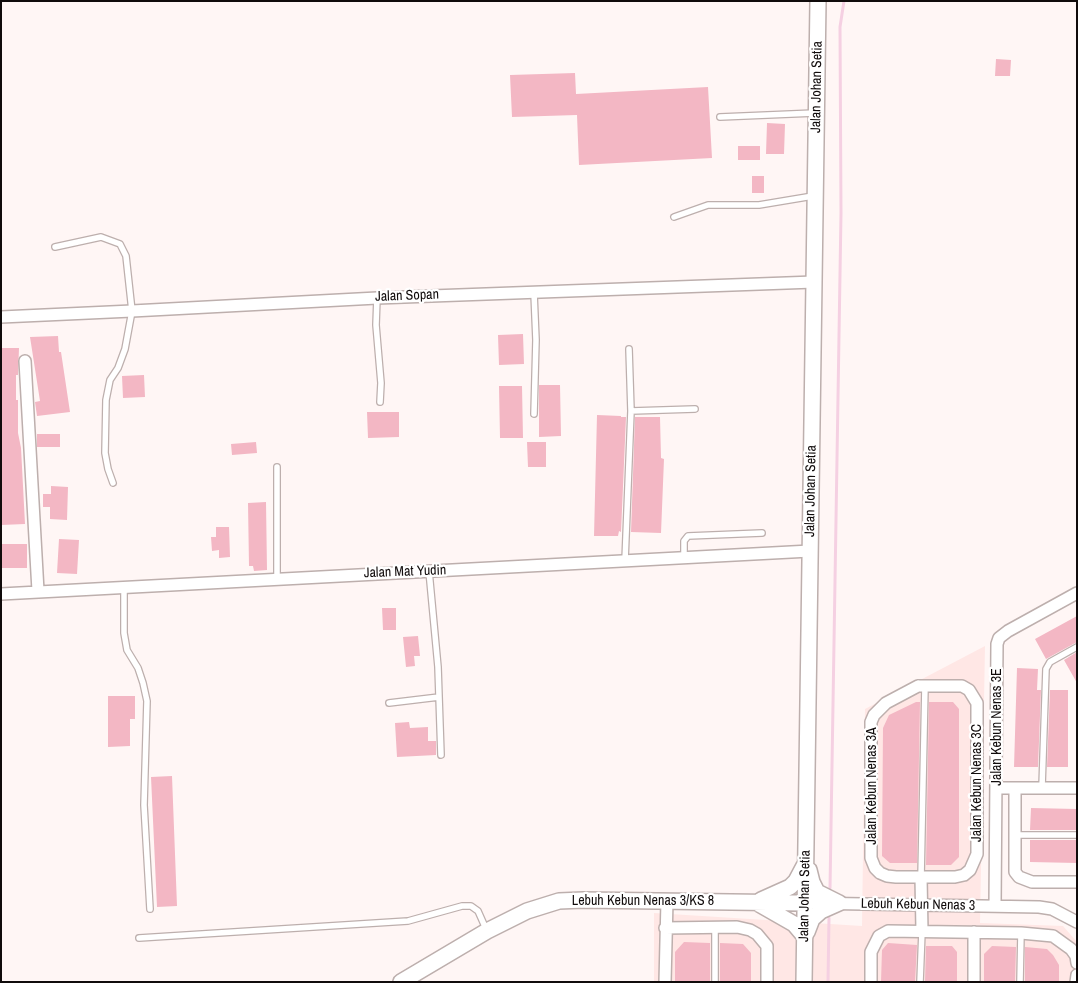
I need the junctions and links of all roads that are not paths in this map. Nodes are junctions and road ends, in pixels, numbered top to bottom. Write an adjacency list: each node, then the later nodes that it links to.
1 (818, 1): 2 (main road, Jalan Johan Setia)
2 (817, 113): 3 (lane); 4 (main road, Jalan Johan Setia)
3 (720, 117)
4 (815, 196): 5 (lane); 7 (main road, Jalan Johan Setia)
5 (674, 218)
6 (55, 247): 10 (lane)
7 (814, 282): 8 (street, Jalan Sopan); 21 (main road, Jalan Johan Setia)
8 (534, 293): 9 (street, Jalan Sopan); 17 (lane)
9 (377, 298): 10 (street, Jalan Sopan); 14 (lane)
10 (132, 312): 11 (street, Jalan Sopan); 19 (lane)
11 (1, 317)
12 (630, 349): 16 (lane)
13 (25, 361): 27 (street)
14 (380, 402)
15 (695, 409): 16 (lane)
16 (631, 410): 23 (lane)
17 (534, 414)
18 (277, 467): 25 (lane)
19 (113, 483)
20 (762, 533): 22 (lane)
21 (810, 551): 22 (street, Jalan Mat Yudin); 41 (main road, Jalan Johan Setia)
22 (684, 558): 23 (street, Jalan Mat Yudin)
23 (625, 561): 24 (street, Jalan Mat Yudin)
24 (429, 571): 25 (street, Jalan Mat Yudin); 32 (lane)
25 (277, 578): 26 (street, Jalan Mat Yudin)
26 (124, 587): 27 (street, Jalan Mat Yudin); 50 (lane)
27 (38, 591): 28 (street, Jalan Mat Yudin)
28 (1, 594)
29 (1077, 594): 35 (street, Jalan Kebun Nenas 3E)
30 (1077, 647): 37 (lane)
31 (925, 686): 42 (lane); 42 (street, Jalan Kebun Nenas 3A); 42 (street, Jalan Kebun Nenas 3C)
32 (439, 697): 33 (lane); 34 (lane)
33 (389, 703)
34 (441, 755)
35 (997, 788): 36 (street); 49 (street, Jalan Kebun Nenas 3E)
36 (1015, 788): 37 (street); 39 (street)
37 (1042, 788): 38 (street)
38 (1077, 788)
39 (1016, 835): 40 (lane); 43 (street)
40 (1077, 835)
41 (806, 861): 45 (main road); 46 (main road, Jalan Johan Setia); 47 (main road)
42 (921, 877): 48 (street)
43 (1077, 882)
44 (667, 901): 45 (main road, Lebuh Kebun Nenas 3/KS 8); 53 (street); 54 (main road, Lebuh Kebun Nenas 3/KS 8)
45 (755, 902): 46 (main road, Lebuh Kebun Nenas 3); 58 (main road)
46 (805, 903): 47 (street, Lebuh Kebun Nenas 3); 58 (main road, Jalan Johan Setia)
47 (839, 904): 48 (street, Lebuh Kebun Nenas 3); 58 (main road)
48 (921, 905): 49 (street, Lebuh Kebun Nenas 3); 55 (street)
49 (995, 906): 51 (street, Lebuh Kebun Nenas 3)
50 (150, 909)
51 (1077, 922)
52 (715, 927): 53 (street); 65 (lane); 66 (street)
53 (665, 928): 64 (street)
54 (487, 931): 59 (lane); 63 (main road, Lebuh Kebun Nenas 3/KS 8)
55 (922, 931): 56 (street); 68 (street); 69 (lane)
56 (974, 932): 57 (street); 70 (street)
57 (1021, 933): 60 (street); 71 (lane)
58 (805, 936): 67 (main road, Jalan Johan Setia)
59 (139, 938)
60 (1076, 956): 61 (street)
61 (1077, 963)
62 (1077, 975): 72 (street)
63 (401, 982)
64 (665, 982)
65 (715, 982)
66 (768, 982)
67 (804, 982)
68 (870, 982)
69 (920, 982)
70 (974, 982)
71 (1020, 982)
72 (1076, 982)

